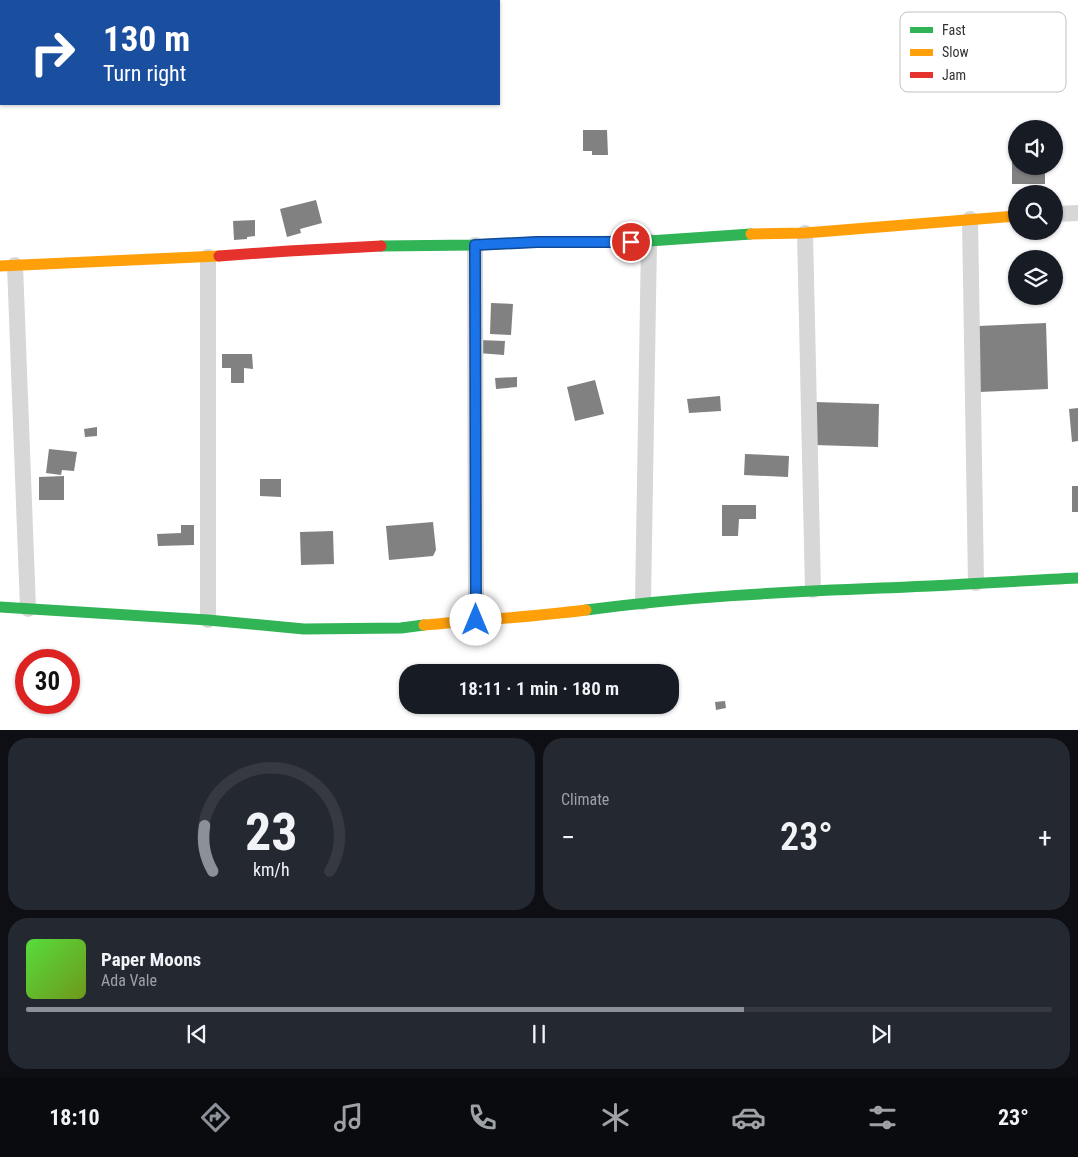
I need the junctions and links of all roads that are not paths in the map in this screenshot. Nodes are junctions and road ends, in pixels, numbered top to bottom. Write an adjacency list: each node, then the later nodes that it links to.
1 (1078, 213): 2 (street)
2 (1063, 214)
3 (1008, 217): 4 (street)
4 (970, 219): 5 (street); 11 (street)
5 (805, 233): 6 (street); 12 (street)
6 (649, 241): 7 (street); 13 (street)
7 (475, 245): 8 (street); 17 (street)
8 (208, 257): 9 (street); 16 (street)
9 (8, 266): 15 (street)
10 (1078, 578): 11 (street)
11 (976, 583): 12 (street)
12 (813, 590): 13 (street)
13 (643, 602): 17 (street)
14 (0, 607): 15 (street)
15 (28, 609): 16 (street)
16 (208, 620): 17 (street)
17 (476, 620)

